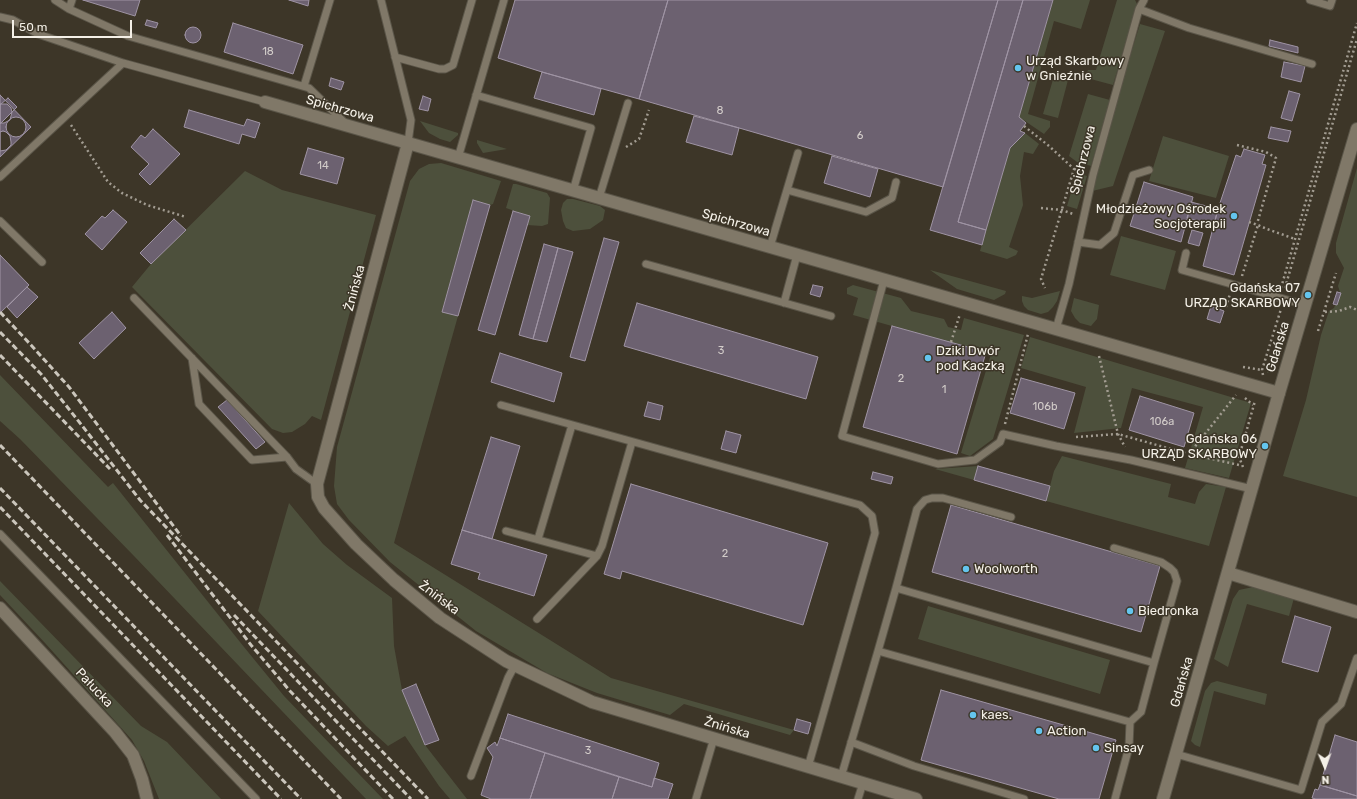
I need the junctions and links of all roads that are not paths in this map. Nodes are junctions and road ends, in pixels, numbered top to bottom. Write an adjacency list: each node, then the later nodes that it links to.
1 (55, 0): 10 (lane)
2 (72, 0): 10 (lane)
3 (330, 0): 16 (lane)
4 (381, 0): 13 (lane)
5 (472, 0): 13 (lane)
6 (504, 0): 17 (lane)
7 (1144, 0): 11 (lane, Spichrzowa)
8 (1310, 0): 9 (lane)
9 (1332, 0)
10 (69, 9): 16 (lane)
11 (1139, 9): 15 (lane); 32 (lane, Spichrzowa)
12 (0, 17): 14 (lane)
13 (395, 56): 22 (lane)
14 (123, 63): 18 (lane); 26 (lane)
15 (1312, 64)
16 (304, 86): 20 (lane)
17 (476, 95): 24 (lane); 29 (lane)
18 (265, 102): 20 (street, Spichrzowa)
19 (628, 103): 30 (lane)
20 (348, 126): 22 (street, Spichrzowa)
21 (1357, 129): 41 (street, Gdańska)
22 (408, 143): 24 (street, Spichrzowa); 50 (street, Żnińska)
23 (798, 153): 28 (lane)
24 (458, 158): 29 (street, Spichrzowa)
25 (1149, 170): 32 (lane)
26 (0, 177)
27 (896, 182): 28 (lane)
28 (787, 190): 33 (lane)
29 (573, 191): 30 (street, Spichrzowa)
30 (599, 198): 33 (street, Spichrzowa)
31 (0, 220): 36 (lane)
32 (1078, 242): 43 (lane, Spichrzowa)
33 (770, 247): 35 (street, Spichrzowa)
34 (1186, 253): 41 (lane)
35 (797, 255): 38 (street, Spichrzowa); 40 (lane)
36 (42, 262)
37 (646, 264): 40 (lane)
38 (884, 280): 43 (street, Spichrzowa); 51 (lane)
39 (134, 298): 44 (lane)
40 (784, 303): 42 (lane)
41 (1305, 305): 45 (street, Gdańska)
42 (831, 316)
43 (1056, 329): 45 (street, Spichrzowa)
44 (192, 358): 49 (lane); 49 (lane)
45 (1279, 393): 51 (street, Gdańska)
46 (501, 405): 47 (lane)
47 (572, 425): 48 (lane); 55 (lane)
48 (632, 442): 57 (lane); 71 (lane)
49 (287, 457): 50 (lane)
50 (317, 484): 66 (street, Żnińska)
51 (1246, 487): 58 (street, Gdańska)
52 (1011, 517): 59 (lane)
53 (506, 531): 55 (lane)
54 (0, 534): 76 (lane)
55 (538, 540): 57 (lane)
56 (1114, 548): 65 (lane)
57 (597, 556): 62 (lane)
58 (1228, 572): 61 (street); 70 (street, Gdańska)
59 (896, 588): 63 (lane); 65 (lane)
60 (0, 608): 75 (street, Pałucka)
61 (1357, 612)
62 (537, 619)
63 (878, 651): 67 (lane); 69 (lane)
64 (1357, 658): 70 (lane)
65 (1154, 663): 67 (lane)
66 (515, 665): 68 (street, Żnińska); 72 (lane)
67 (1130, 722): 81 (lane)
68 (714, 738): 71 (street, Żnińska); 77 (lane)
69 (851, 742): 73 (lane); 80 (lane)
70 (1176, 754): 82 (street, Gdańska)
71 (808, 766): 73 (street, Żnińska)
72 (472, 776)
73 (841, 777): 74 (street, Żnińska)
74 (863, 783): 78 (lane); 79 (street, Żnińska)
75 (147, 799)
76 (256, 799)
77 (696, 799)
78 (858, 799)
79 (916, 799)
80 (1024, 799)
81 (1115, 799)
82 (1163, 799)

